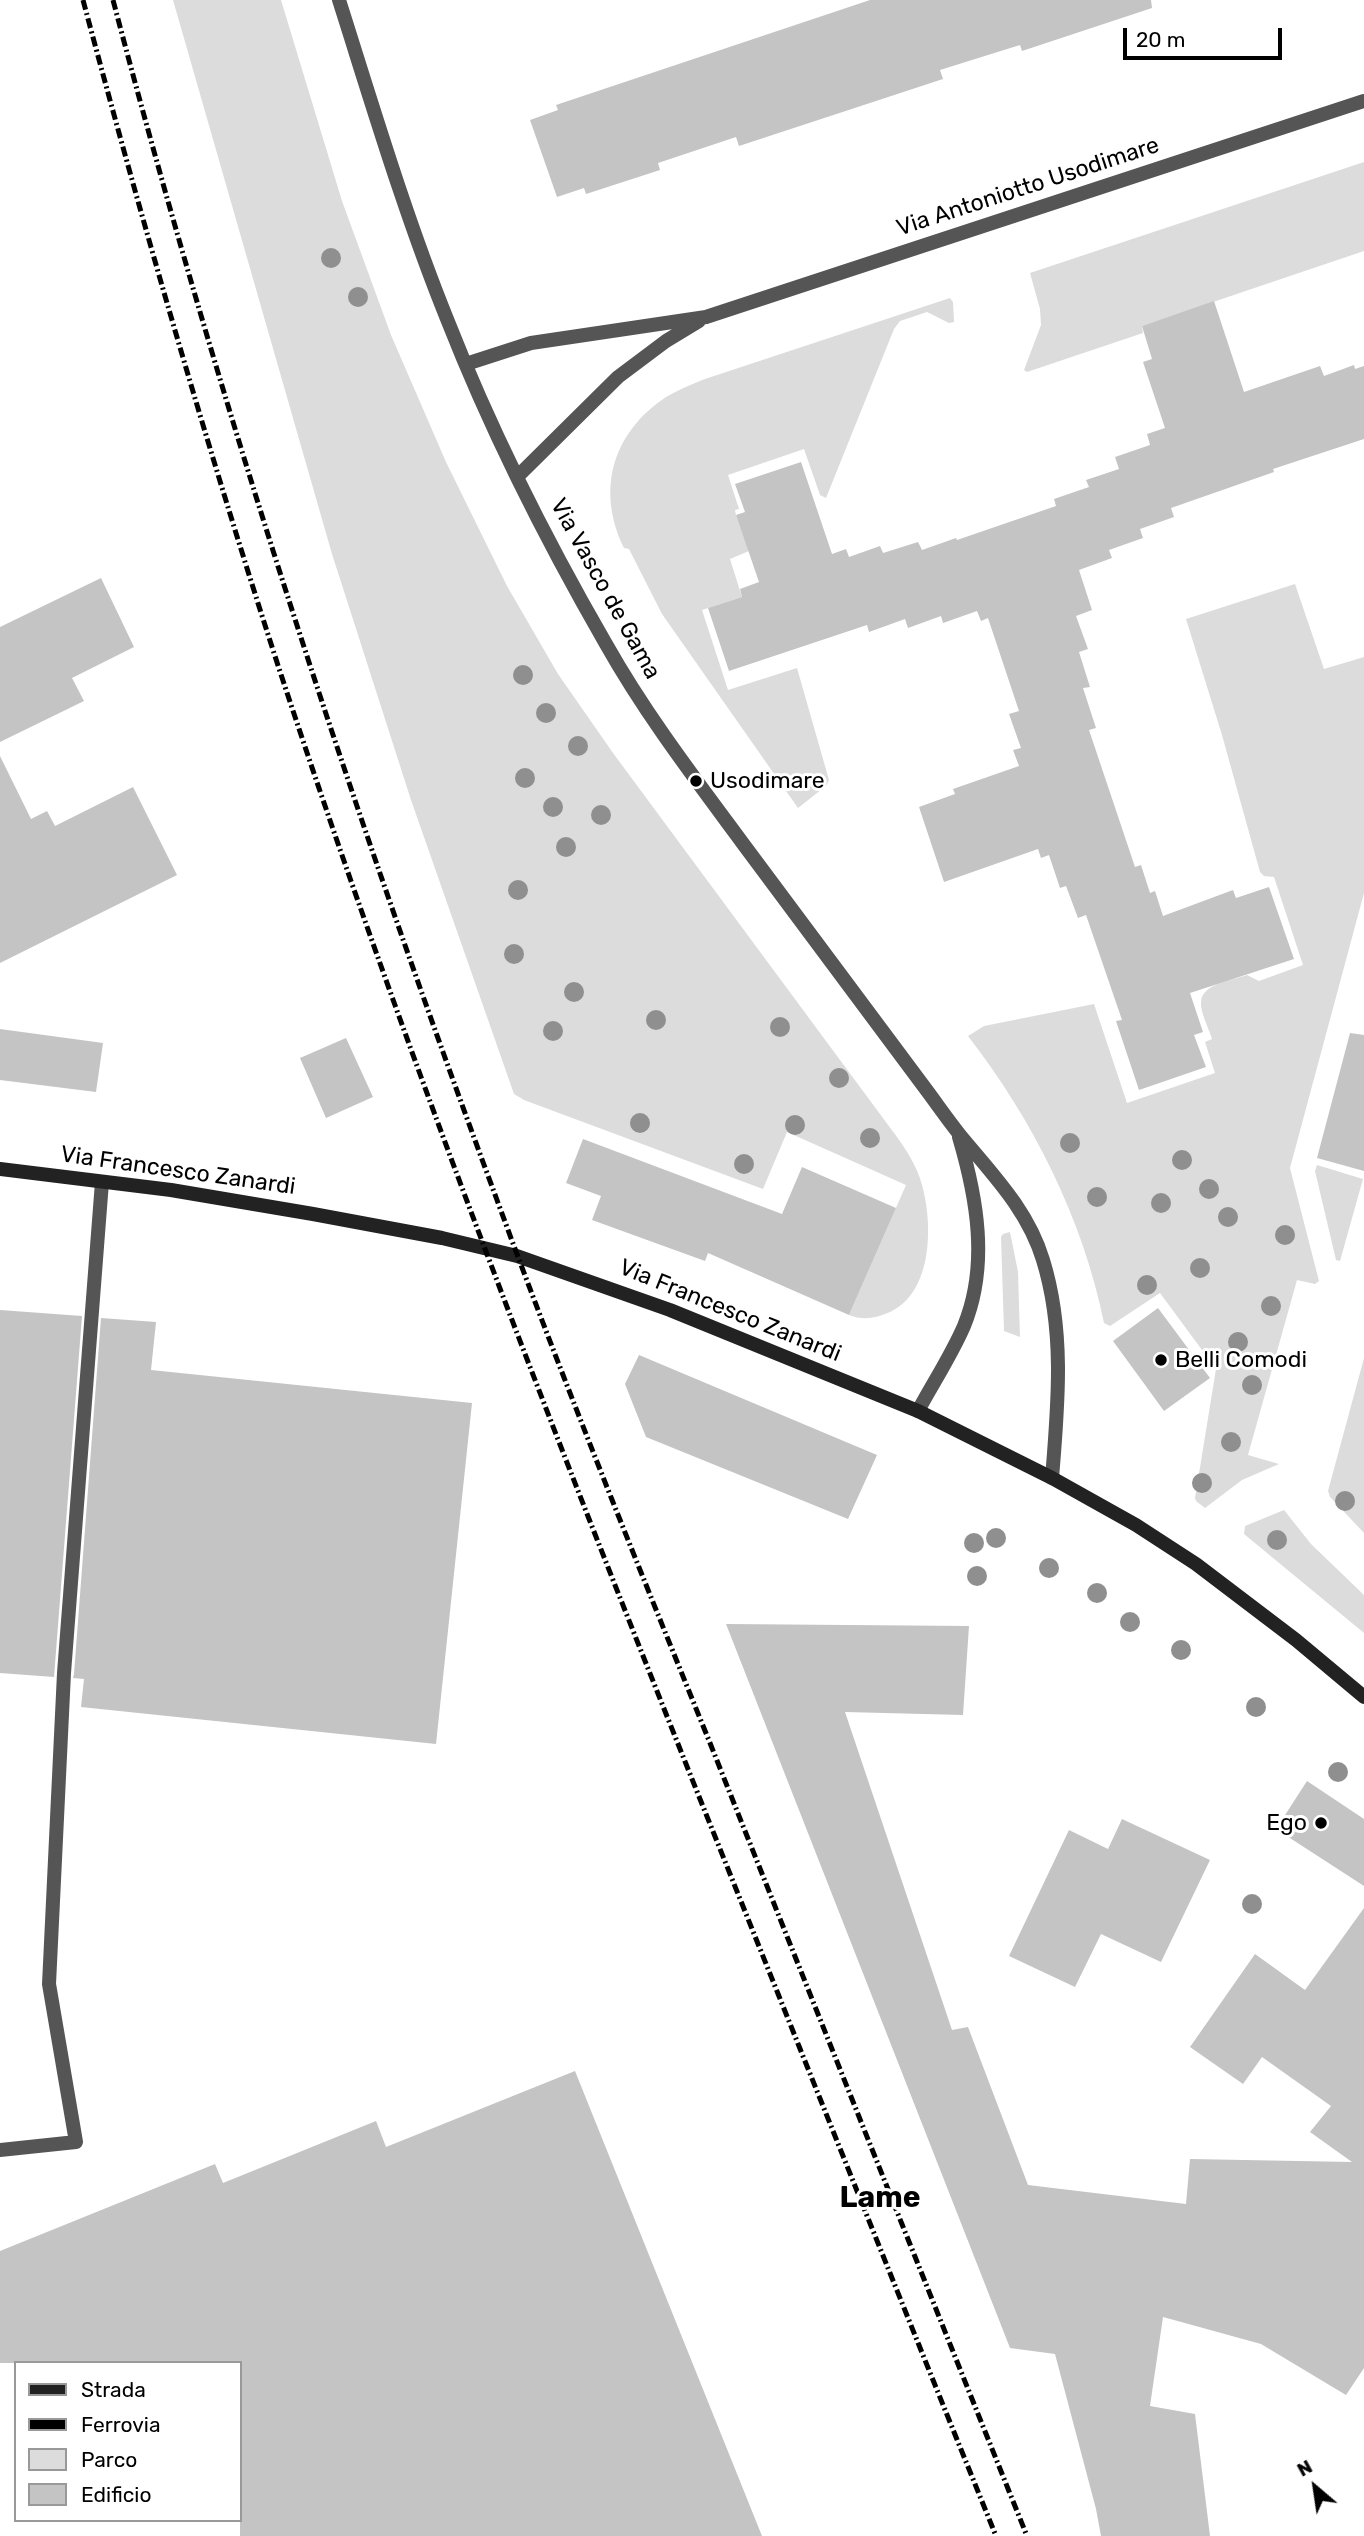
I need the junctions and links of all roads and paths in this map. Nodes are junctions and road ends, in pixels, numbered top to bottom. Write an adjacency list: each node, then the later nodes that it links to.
1 (340, 0): 4 (street, Via Vasco de Gama)
2 (1364, 101): 3 (street, Via Antoniotto Usodimare)
3 (706, 317): 4 (street, Via Antoniotto Usodimare); 5 (street, Via Antoniotto Usodimare)
4 (466, 364): 5 (street, Via Vasco de Gama)
5 (518, 476): 6 (street, Via Vasco de Gama)
6 (958, 1132): 9 (street, Via Vasco de Gama); 10 (street, Via Vasco de Gama)
7 (0, 1169): 8 (main road, Via Francesco Zanardi)
8 (102, 1182): 9 (main road, Via Francesco Zanardi); 12 (street)
9 (918, 1411): 10 (main road, Via Francesco Zanardi)
10 (1052, 1478): 11 (main road, Via Francesco Zanardi)
11 (1364, 1697)
12 (0, 2150)

